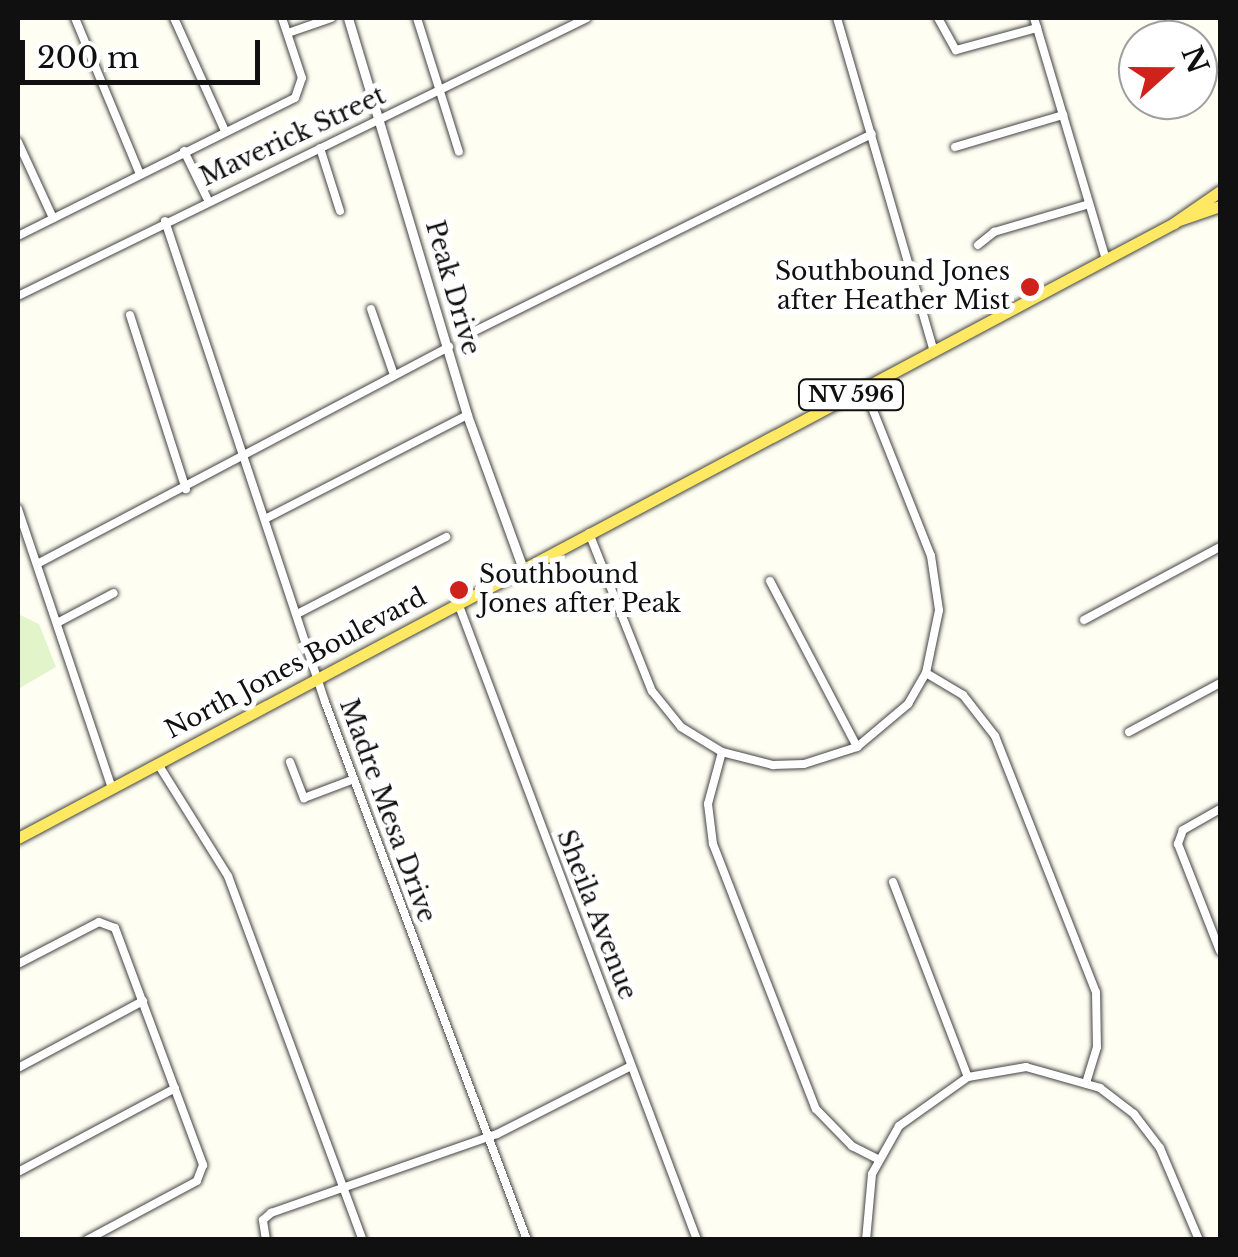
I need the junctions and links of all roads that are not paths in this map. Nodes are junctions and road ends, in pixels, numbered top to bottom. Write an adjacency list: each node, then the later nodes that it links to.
1 (75, 18): 23 (street)
2 (174, 18): 16 (street)
3 (282, 18): 12 (street)
4 (332, 18): 12 (street)
5 (348, 18): 15 (street, Peak Drive)
6 (416, 18): 13 (street)
7 (587, 18): 13 (street, Maverick Street)
8 (836, 18): 17 (street)
9 (938, 18): 11 (street)
10 (1034, 18): 11 (street)
11 (1037, 28): 14 (street)
12 (288, 33): 16 (street)
13 (440, 92): 15 (street, Maverick Street); 22 (street)
14 (1063, 115): 19 (street); 26 (street)
15 (381, 119): 20 (street, Maverick Street); 39 (street, Peak Drive)
16 (224, 132): 21 (street)
17 (872, 134): 38 (street); 40 (street)
18 (18, 142): 29 (street)
19 (955, 147)
20 (320, 148): 25 (street, Maverick Street); 28 (street)
21 (184, 151): 23 (street); 25 (street)
22 (459, 152)
23 (139, 172): 29 (street)
24 (1220, 191): 30 (main road, North Jones Boulevard / NV 596)
25 (206, 198): 31 (street, Maverick Street)
26 (1089, 204): 33 (street); 34 (street)
27 (1220, 206): 30 (main road, North Jones Boulevard / NV 596)
28 (340, 211)
29 (53, 218): 32 (street)
30 (1179, 220): 34 (main road, North Jones Boulevard / NV 596)
31 (165, 221): 35 (street, Maverick Street); 44 (street, Madre Mesa Drive)
32 (18, 236)
33 (978, 245)
34 (1106, 260): 40 (main road, North Jones Boulevard / NV 596)
35 (18, 296)
36 (371, 309): 41 (street)
37 (130, 314): 45 (street)
38 (475, 332)
39 (449, 347): 41 (street); 43 (street, Peak Drive)
40 (934, 350): 42 (main road, North Jones Boulevard / NV 596)
41 (394, 376): 44 (street)
42 (864, 388): 48 (main road, North Jones Boulevard / NV 596); 59 (street)
43 (467, 415): 47 (street); 52 (street, Peak Drive)
44 (244, 458): 45 (street); 47 (street, Madre Mesa Drive)
45 (186, 489): 51 (street)
46 (18, 514): 51 (street)
47 (265, 518): 56 (street, Madre Mesa Drive)
48 (589, 533): 52 (main road, North Jones Boulevard / NV 596); 64 (street)
49 (446, 537): 56 (street)
50 (1220, 547): 57 (street)
51 (37, 564): 58 (street)
52 (522, 568): 55 (main road, North Jones Boulevard / NV 596)
53 (770, 581): 63 (street)
54 (114, 594): 58 (street)
55 (458, 604): 60 (main road, North Jones Boulevard / NV 596); 75 (street, Sheila Avenue)
56 (297, 614): 60 (street, Madre Mesa Drive)
57 (1084, 620)
58 (57, 623): 68 (street)
59 (926, 674): 63 (street); 78 (street)
60 (318, 679): 66 (main road, North Jones Boulevard / NV 596); 67 (street, Madre Mesa Drive)
61 (1220, 683): 62 (street)
62 (1128, 732)
63 (857, 747): 64 (street)
64 (722, 752): 81 (street)
65 (290, 762): 67 (street)
66 (158, 764): 68 (main road, North Jones Boulevard / NV 596); 83 (street)
67 (354, 779): 80 (street, Madre Mesa Drive)
68 (112, 788): 70 (main road, North Jones Boulevard / NV 596)
69 (1220, 809): 72 (street)
70 (18, 838)
71 (893, 882): 77 (street)
72 (1220, 951)
73 (18, 964): 74 (street)
74 (143, 1002): 76 (street); 79 (street)
75 (631, 1066): 80 (street); 88 (street, Sheila Avenue)
76 (18, 1068)
77 (968, 1077): 78 (street); 81 (street)
78 (1086, 1083): 90 (street)
79 (175, 1088): 82 (street); 84 (street)
80 (488, 1135): 83 (street); 87 (street, Madre Mesa Drive)
81 (878, 1160): 89 (street)
82 (18, 1172)
83 (345, 1189): 85 (street); 86 (street)
84 (87, 1240)
85 (266, 1240)
86 (363, 1240)
87 (527, 1240)
88 (697, 1240)
89 (866, 1240)
90 (1199, 1240)

